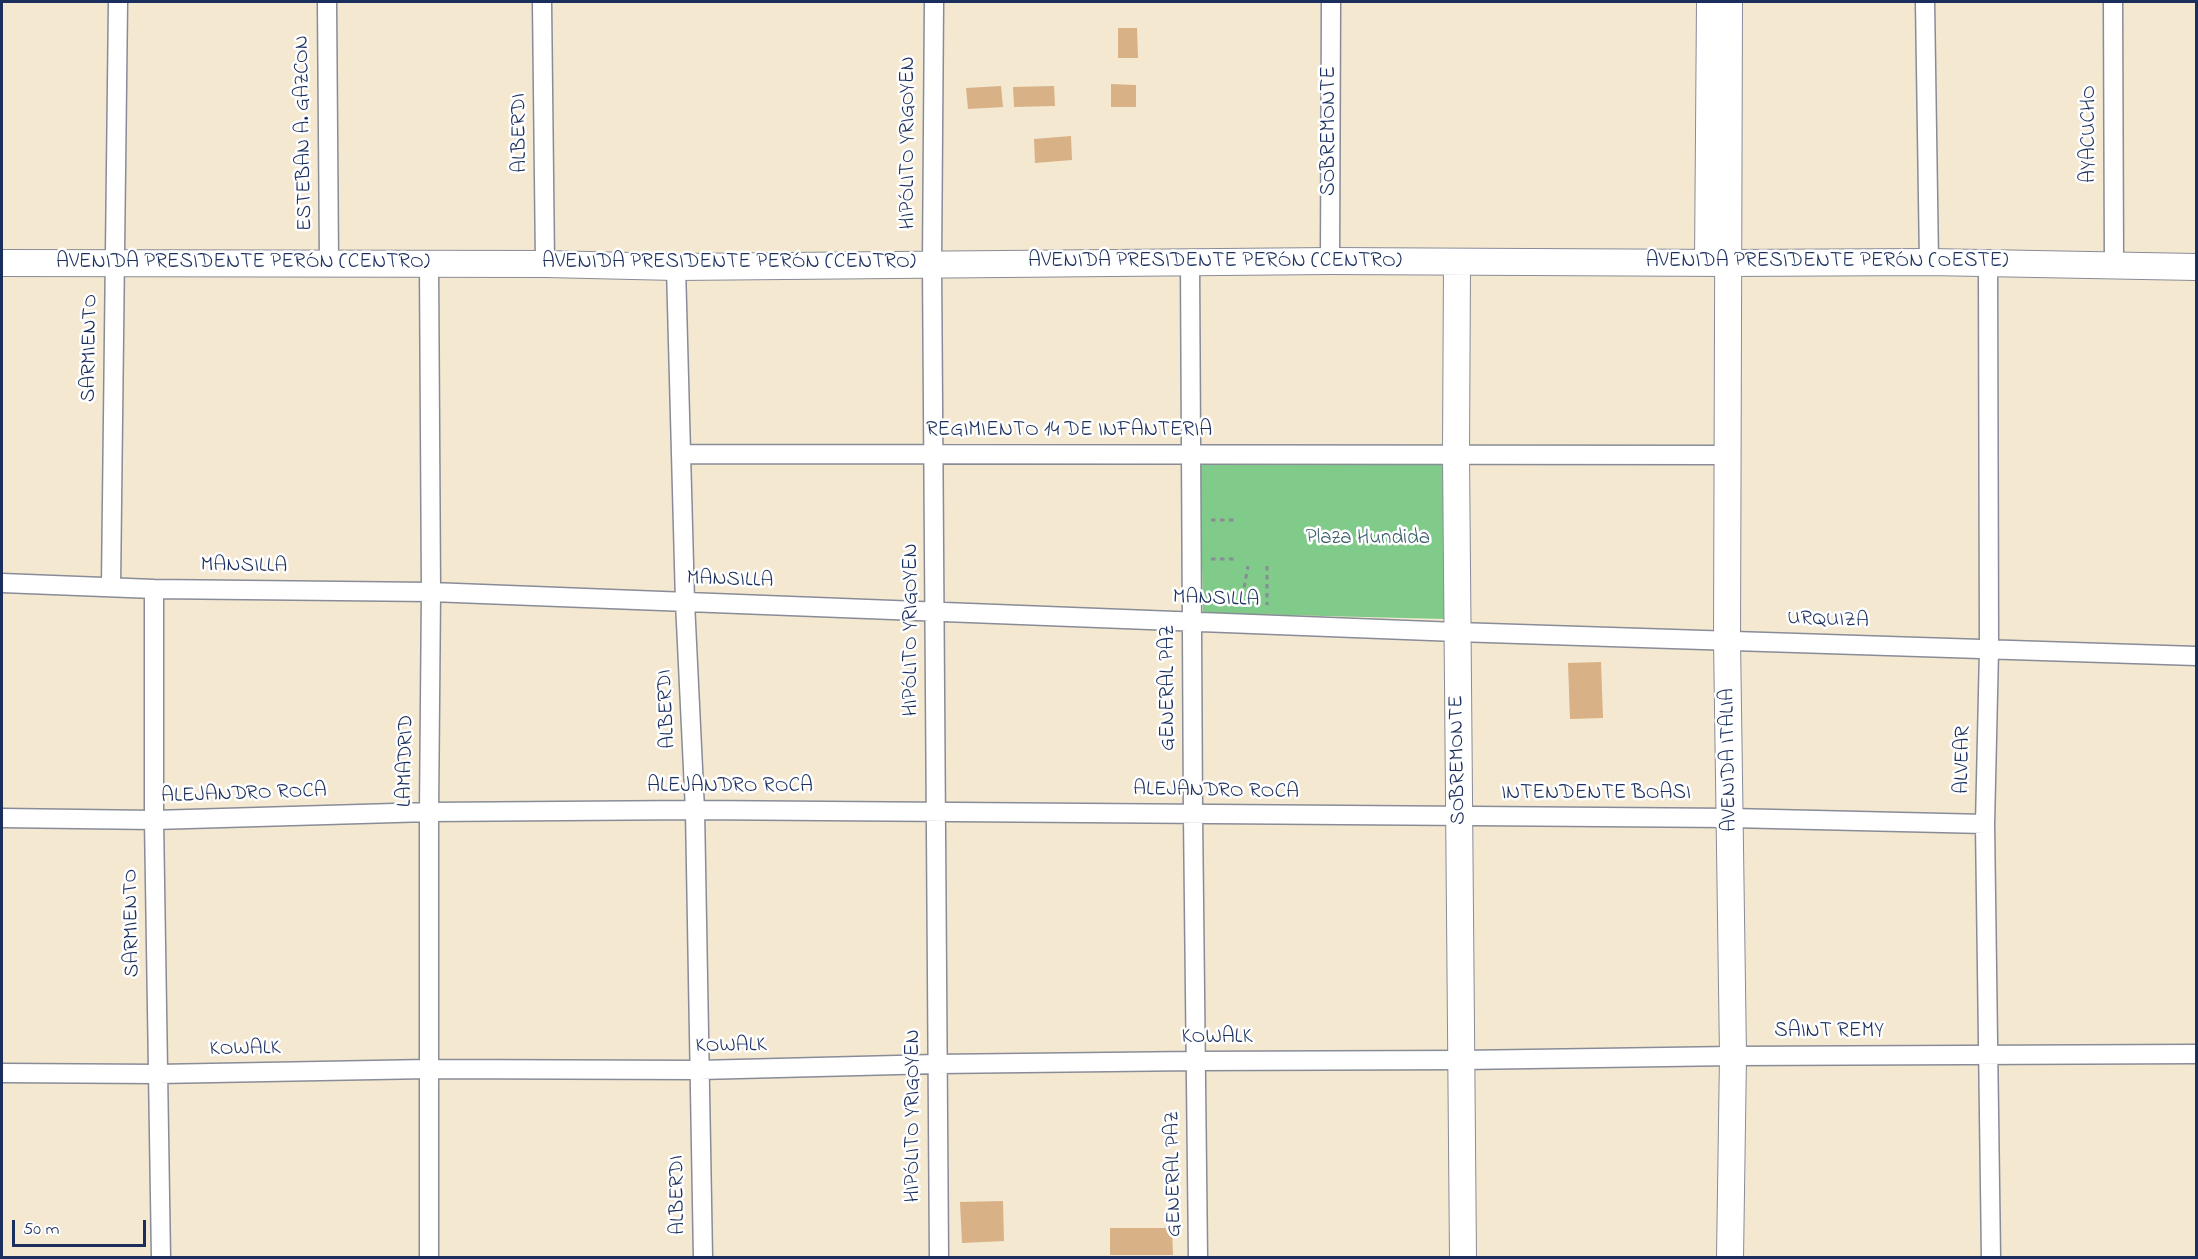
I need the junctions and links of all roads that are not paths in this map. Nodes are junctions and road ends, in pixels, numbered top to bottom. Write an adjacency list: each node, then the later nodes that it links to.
1 (118, 2): 11 (street, SARMIENTO)
2 (327, 2): 16 (street, ESTEBAN A. GAZCON)
3 (542, 2): 19 (street, ALBERDI)
4 (934, 2): 20 (street, HIPÓLITO YRIGOYEN)
5 (1331, 2): 10 (street, SOBREMONTE)
6 (1710, 2): 17 (main road)
7 (1729, 2): 17 (main road)
8 (1925, 2): 14 (street)
9 (2113, 2): 22 (street, AYACUCHO)
10 (1330, 261): 12 (main road, AVENIDA PRESIDENTE PERÓN (CENTRO)); 13 (main road, AVENIDA PRESIDENTE PERÓN (CENTRO))
11 (114, 262): 15 (main road, AVENIDA PRESIDENTE PERÓN (CENTRO)); 16 (main road, AVENIDA PRESIDENTE PERÓN (CENTRO)); 31 (street, SARMIENTO)
12 (1190, 262): 20 (main road, AVENIDA PRESIDENTE PERÓN (CENTRO)); 29 (street, GENERAL PAZ)
13 (1457, 262): 17 (main road, AVENIDA PRESIDENTE PERÓN (OESTE)); 27 (main road, SOBREMONTE)
14 (1929, 262): 17 (main road, AVENIDA PRESIDENTE PERÓN (OESTE)); 18 (main road, AVENIDA PRESIDENTE PERÓN (OESTE))
15 (2, 263)
16 (329, 263): 21 (main road, AVENIDA PRESIDENTE PERÓN (CENTRO))
17 (1718, 263): 28 (main road, AVENIDA ITALIA)
18 (1988, 263): 22 (main road, AVENIDA PRESIDENTE PERÓN (OESTE)); 39 (street, ALVEAR)
19 (545, 264): 21 (main road, AVENIDA PRESIDENTE PERÓN (CENTRO)); 23 (main road, AVENIDA PRESIDENTE PERÓN (CENTRO))
20 (932, 264): 23 (main road, AVENIDA PRESIDENTE PERÓN (CENTRO)); 26 (street, HIPÓLITO YRIGOYEN)
21 (429, 265): 33 (street, LAMADRID)
22 (2114, 266): 24 (main road, AVENIDA PRESIDENTE PERÓN (OESTE))
23 (676, 267): 25 (street, ALBERDI)
24 (2196, 267)
25 (681, 454): 26 (street, REGIMIENTO 14 DE INFANTERIA); 34 (street, ALBERDI)
26 (934, 454): 29 (street, REGIMIENTO 14 DE INFANTERIA); 35 (street, HIPÓLITO YRIGOYEN)
27 (1456, 454): 28 (street, REGIMIENTO 14 DE INFANTERIA); 29 (street, REGIMIENTO 14 DE INFANTERIA); 37 (main road, SOBREMONTE)
28 (1727, 455): 38 (main road, AVENIDA ITALIA)
29 (1191, 456): 36 (street, GENERAL PAZ)
30 (2, 584): 31 (street, MANSILLA)
31 (111, 586): 32 (street, MANSILLA)
32 (154, 589): 33 (street, MANSILLA); 48 (street, SARMIENTO)
33 (431, 592): 34 (street, MANSILLA); 43 (street, LAMADRID)
34 (685, 602): 35 (street, MANSILLA); 41 (street, ALBERDI)
35 (934, 611): 36 (street, MANSILLA); 42 (street, HIPÓLITO YRIGOYEN)
36 (1193, 622): 37 (street, MANSILLA); 44 (street, GENERAL PAZ)
37 (1457, 632): 38 (street, URQUIZA); 45 (main road, SOBREMONTE)
38 (1727, 639): 39 (street, URQUIZA); 47 (main road, AVENIDA ITALIA)
39 (1989, 650): 40 (street, URQUIZA); 49 (street, ALVEAR)
40 (2196, 656)
41 (695, 810): 42 (street, ALEJANDRO ROCA); 43 (street, ALEJANDRO ROCA); 57 (street, ALBERDI)
42 (937, 811): 44 (street, ALEJANDRO ROCA); 55 (street, HIPÓLITO YRIGOYEN)
43 (429, 812): 48 (street, ALEJANDRO ROCA); 56 (street, LAMADRID)
44 (1193, 815): 45 (street, ALEJANDRO ROCA); 54 (street, GENERAL PAZ)
45 (1459, 816): 47 (street, INTENDENTE BOASI); 53 (main road, SOBREMONTE)
46 (2, 818): 48 (street, ALEJANDRO ROCA)
47 (1731, 818): 49 (street, INTENDENTE BOASI); 52 (main road, AVENIDA ITALIA)
48 (154, 820): 59 (street, SARMIENTO)
49 (1985, 824): 51 (street, ALVEAR)
50 (2196, 1054): 51 (street, SAINT REMY)
51 (1988, 1055): 52 (street, SAINT REMY); 67 (street, ALVEAR)
52 (1733, 1056): 53 (street, SAINT REMY); 66 (main road, AVENIDA ITALIA)
53 (1462, 1060): 54 (street, KOWALK); 65 (main road, SOBREMONTE)
54 (1195, 1061): 55 (street, KOWALK); 64 (street, GENERAL PAZ)
55 (937, 1064): 57 (street, KOWALK); 63 (street, HIPÓLITO YRIGOYEN)
56 (428, 1069): 57 (street, KOWALK); 59 (street, KOWALK); 61 (street, LAMADRID)
57 (699, 1070): 62 (street, ALBERDI)
58 (2, 1073): 59 (street, KOWALK)
59 (158, 1074): 60 (street, SARMIENTO)
60 (161, 1257)
61 (429, 1257)
62 (703, 1257)
63 (939, 1257)
64 (1198, 1257)
65 (1463, 1257)
66 (1730, 1257)
67 (1990, 1257)

